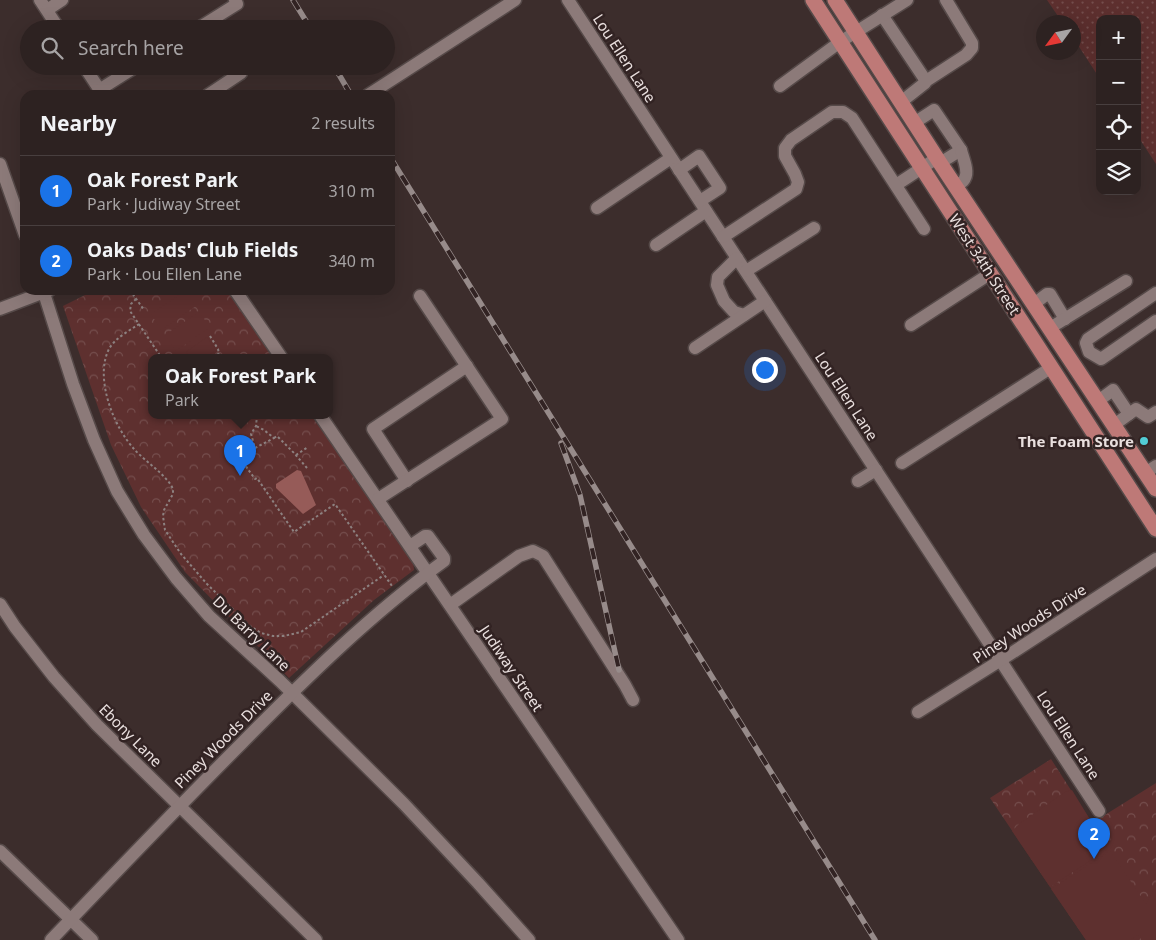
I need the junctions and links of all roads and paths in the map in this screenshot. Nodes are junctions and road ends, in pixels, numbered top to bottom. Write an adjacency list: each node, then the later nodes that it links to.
1 (62, 0): 9 (street)
2 (235, 0): 12 (street)
3 (515, 0): 23 (street)
4 (568, 0): 27 (street, Lou Ellen Lane)
5 (813, 0): 14 (main road, West 34th Street)
6 (835, 0): 13 (main road, West 34th Street)
7 (907, 0): 10 (street)
8 (946, 0): 18 (street)
9 (43, 5): 11 (street)
10 (882, 15): 13 (street); 18 (street)
11 (53, 20)
12 (211, 20)
13 (855, 32): 14 (street); 24 (main road, West 34th Street)
14 (840, 42): 19 (street); 30 (main road, West 34th Street)
15 (90, 75): 20 (street)
16 (125, 75): 21 (street)
17 (239, 75): 22 (street)
18 (926, 81): 24 (street)
19 (780, 86)
20 (100, 90)
21 (104, 90)
22 (216, 90)
23 (376, 90)
24 (901, 102): 25 (main road, West 34th Street)
25 (914, 123): 26 (street); 28 (main road, West 34th Street)
26 (961, 150): 28 (street); 33 (street)
27 (672, 158): 31 (street, Lou Ellen Lane); 35 (street)
28 (939, 160): 30 (street); 33 (main road, West 34th Street)
29 (0, 164): 36 (street)
30 (922, 168): 32 (street); 43 (main road, West 34th Street)
31 (679, 170): 34 (street, Lou Ellen Lane); 34 (street)
32 (896, 185): 38 (street); 39 (street)
33 (956, 186): 45 (main road, West 34th Street)
34 (703, 206): 39 (street, Lou Ellen Lane); 40 (street)
35 (597, 208)
36 (20, 221)
37 (814, 228): 42 (street)
38 (924, 229)
39 (723, 236): 41 (street, Lou Ellen Lane)
40 (656, 245)
41 (737, 258): 42 (street, Lou Ellen Lane); 58 (street)
42 (746, 271): 54 (street, Lou Ellen Lane)
43 (991, 273): 53 (main road, West 34th Street); 62 (street)
44 (1126, 281): 59 (street)
45 (1024, 288): 53 (main road); 55 (main road, West 34th Street)
46 (1156, 293): 66 (street)
47 (36, 295): 56 (street)
48 (47, 295): 102 (street, Du Barry Lane)
49 (133, 295): 52 (path)
50 (238, 295): 69 (street)
51 (420, 296): 71 (street)
52 (136, 299): 57 (path); 61 (path)
53 (1008, 299): 72 (main road, West 34th Street)
54 (765, 301): 58 (street); 87 (street, Lou Ellen Lane)
55 (1034, 304): 59 (street); 63 (main road, West 34th Street)
56 (0, 310)
57 (144, 310)
58 (744, 315): 65 (street)
59 (1065, 318): 63 (street)
60 (1156, 321): 66 (street)
61 (138, 324): 67 (path); 97 (path)
62 (911, 325)
63 (1050, 328): 70 (main road, West 34th Street)
64 (210, 336): 68 (path)
65 (695, 348)
66 (1087, 348): 70 (street)
67 (159, 354)
68 (218, 354)
69 (279, 354)
70 (1073, 362): 73 (main road, West 34th Street)
71 (466, 366): 89 (street); 89 (street)
72 (1052, 367): 78 (main road, West 34th Street); 85 (street)
73 (1101, 405): 75 (street); 78 (main road); 79 (main road, West 34th Street)
74 (1156, 412): 75 (street)
75 (1129, 414): 79 (street)
76 (257, 419): 80 (path)
77 (323, 419): 92 (street, Judiway Street)
78 (1087, 422): 93 (main road, West 34th Street)
79 (1114, 425): 88 (main road, West 34th Street)
80 (256, 426): 81 (path); 83 (path)
81 (274, 438): 83 (path); 84 (path)
82 (308, 447): 84 (path)
83 (255, 448): 97 (path)
84 (296, 455): 86 (path)
85 (902, 463)
86 (307, 468)
87 (876, 470): 90 (street); 101 (street, Lou Ellen Lane)
88 (1151, 470): 91 (main road, West 34th Street)
89 (407, 481): 92 (street)
90 (858, 481)
91 (1156, 489)
92 (378, 499): 94 (street, Judiway Street)
93 (1156, 530)
94 (410, 546): 96 (street, Judiway Street); 96 (street, Piney Woods Drive)
95 (1156, 559): 101 (street, Piney Woods Drive)
96 (428, 573): 100 (street, Judiway Street); 102 (street, Piney Woods Drive)
97 (384, 575): 98 (path)
98 (393, 587)
99 (0, 604): 105 (street, Ebony Lane)
100 (450, 605): 103 (street); 113 (street, Judiway Street)
101 (1001, 660): 104 (street, Piney Woods Drive); 106 (street, Lou Ellen Lane)
102 (292, 693): 105 (street, Piney Woods Drive); 112 (street, Du Barry Lane)
103 (633, 700)
104 (918, 712)
105 (180, 806): 108 (street, Piney Woods Drive); 111 (street, Ebony Lane)
106 (1099, 811)
107 (0, 851): 108 (street)
108 (70, 920): 109 (street, Piney Woods Drive); 110 (street)
109 (51, 940)
110 (92, 940)
111 (316, 940)
112 (529, 940)
113 (678, 940)

